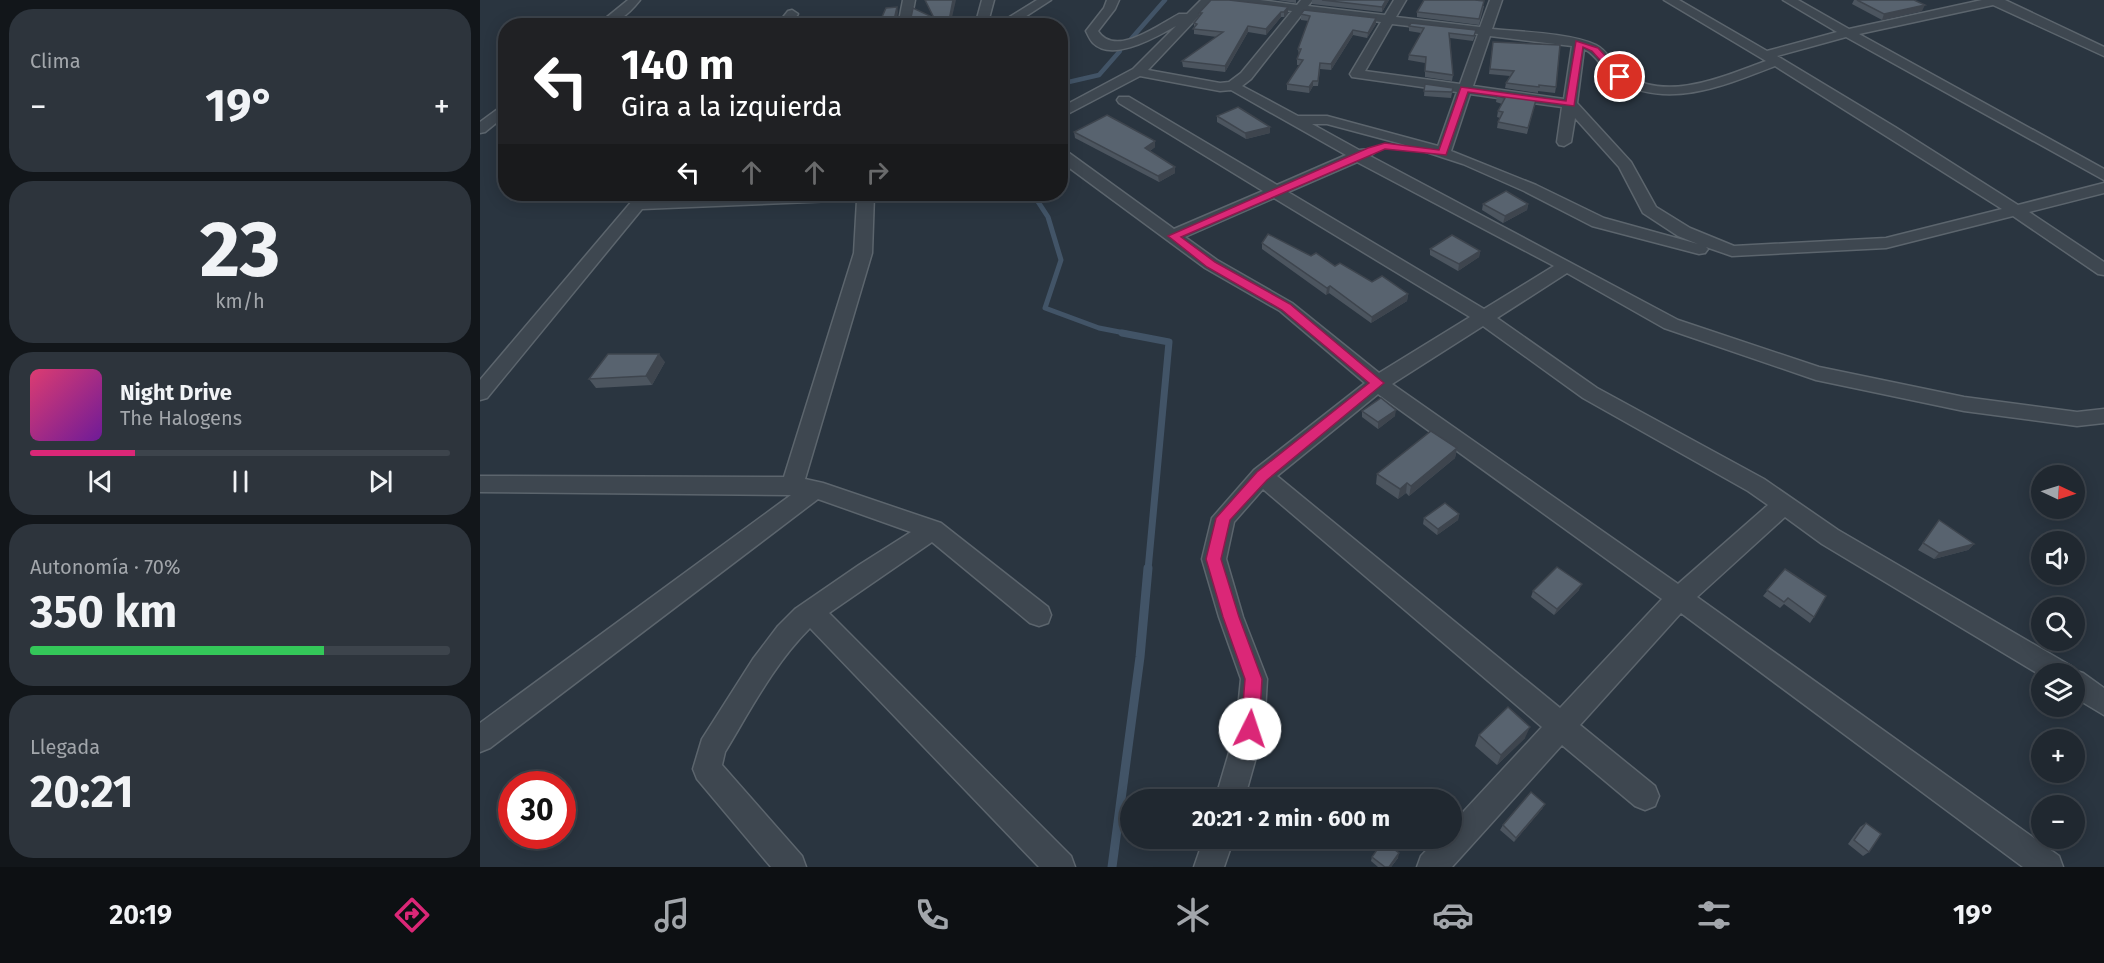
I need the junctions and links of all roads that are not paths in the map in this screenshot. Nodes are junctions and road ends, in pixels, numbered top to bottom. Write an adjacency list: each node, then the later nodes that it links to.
1 (634, 0): 16 (street)
2 (909, 0): 18 (street)
3 (988, 0): 19 (street)
4 (1045, 0): 20 (street)
5 (1113, 0): 14 (street)
6 (1208, 0): 14 (street)
7 (1231, 0): 13 (street)
8 (1400, 0): 21 (street)
9 (1496, 0): 22 (street)
10 (1670, 0): 26 (street)
11 (1789, 0): 23 (street)
12 (1995, 0): 23 (street); 25 (street)
13 (1304, 4): 21 (street); 28 (street)
14 (1197, 11): 27 (street)
15 (792, 14): 17 (street)
16 (613, 18)
17 (789, 18)
18 (906, 18)
19 (983, 18)
20 (1015, 18)
21 (1389, 20): 22 (street); 29 (street)
22 (1484, 32): 24 (street); 29 (street)
23 (1846, 33): 26 (street); 42 (street)
24 (1579, 43): 26 (street); 31 (street)
25 (2104, 52)
26 (1772, 58): 47 (street)
27 (1138, 72): 28 (street); 33 (street)
28 (1233, 86): 36 (street)
29 (1464, 89): 31 (street); 39 (street)
30 (1124, 100): 44 (street)
31 (1570, 104): 38 (street); 49 (street)
32 (498, 110): 34 (street)
33 (1068, 110)
34 (480, 112)
35 (498, 115): 37 (street)
36 (1297, 120): 39 (street); 40 (street)
37 (480, 129)
38 (1564, 142)
39 (1439, 152): 40 (street); 49 (street)
40 (1358, 154): 44 (street); 50 (street)
41 (1068, 159): 48 (street)
42 (2104, 175)
43 (2104, 188): 47 (street)
44 (1274, 192): 48 (street); 52 (street)
45 (640, 201): 54 (street)
46 (866, 201): 58 (street)
47 (2016, 209): 49 (street); 51 (street)
48 (1173, 236): 53 (street)
49 (1732, 251)
50 (1567, 266): 52 (street); 55 (street)
51 (2104, 270)
52 (1483, 317): 53 (street); 59 (street)
53 (1378, 383): 56 (street); 61 (street)
54 (480, 393)
55 (2104, 416)
56 (1262, 476): 67 (street); 69 (street)
57 (480, 484): 58 (street)
58 (804, 488): 60 (street); 68 (street)
59 (1784, 504): 61 (street); 64 (street)
60 (933, 530): 62 (street); 63 (street)
61 (1679, 598): 67 (street); 76 (street)
62 (811, 612): 72 (street); 73 (street)
63 (1039, 615)
64 (2043, 663)
65 (2085, 690): 66 (street)
66 (2104, 703)
67 (1561, 727): 70 (street); 75 (street)
68 (480, 739)
69 (1232, 789)
70 (1645, 796)
71 (1215, 849): 74 (street)
72 (791, 867)
73 (1060, 867)
74 (1209, 867)
75 (1432, 867)
76 (2048, 867)

